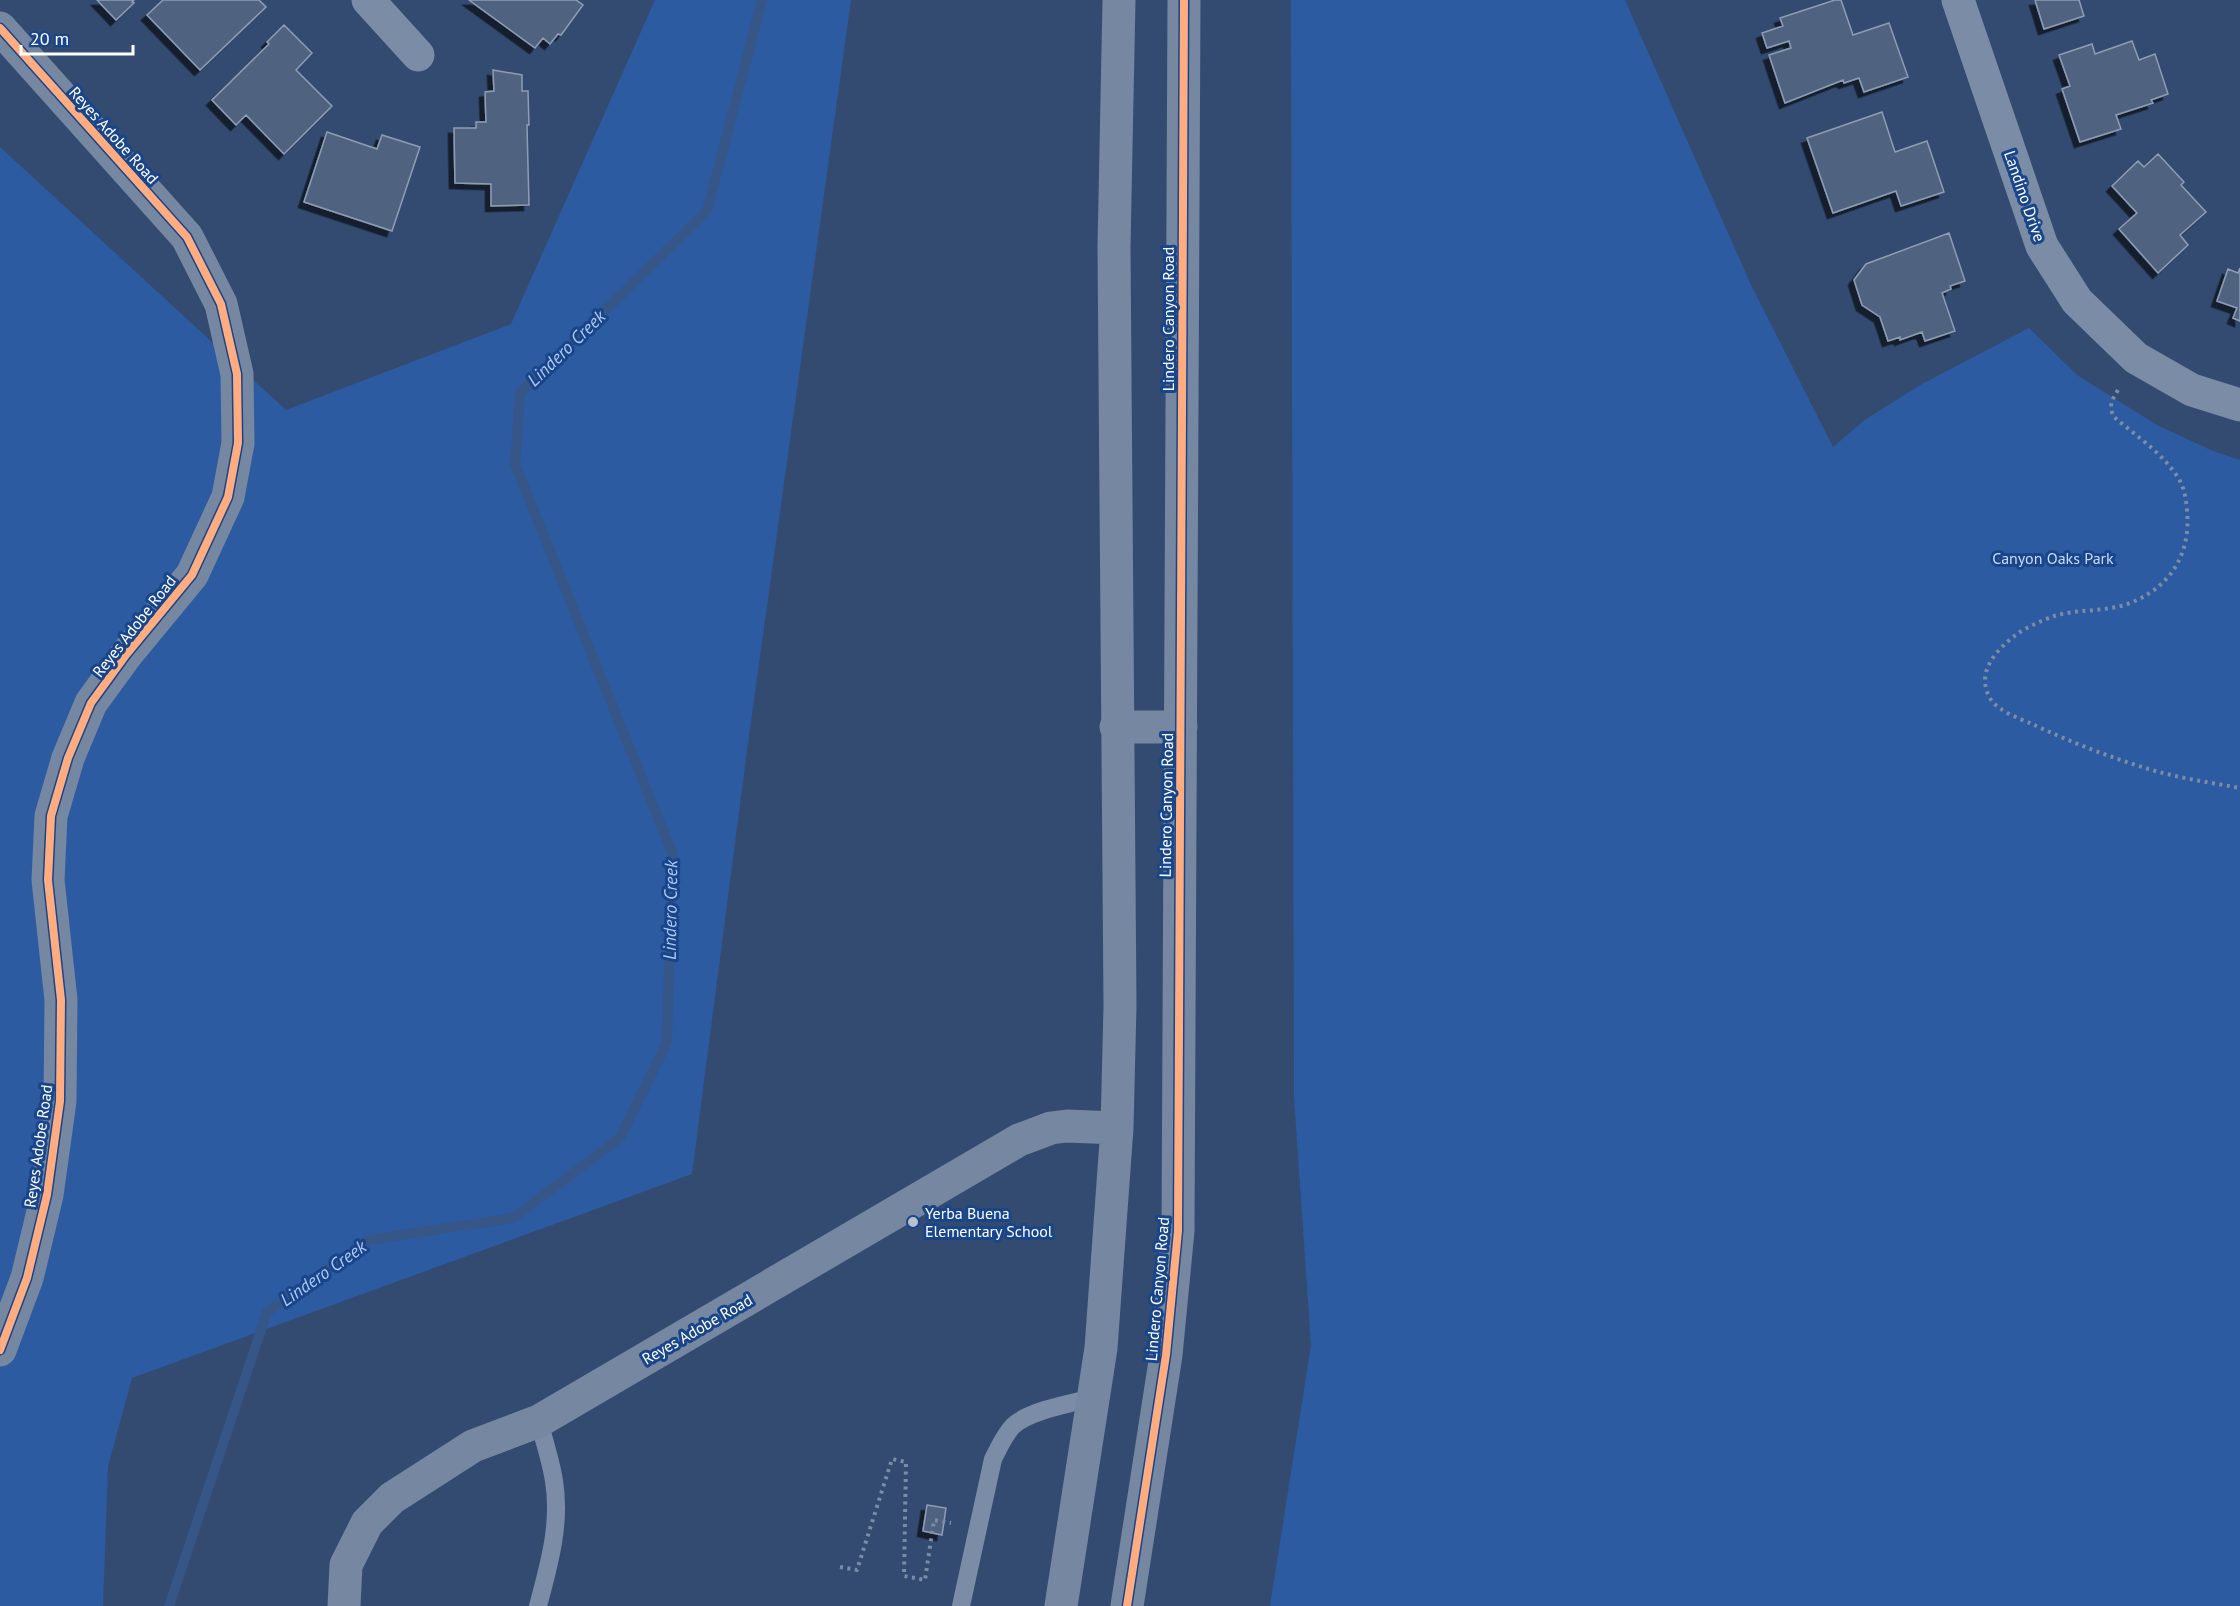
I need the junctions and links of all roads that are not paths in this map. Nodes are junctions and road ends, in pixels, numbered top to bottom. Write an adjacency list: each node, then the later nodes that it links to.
1 (368, 0): 6 (street)
2 (1119, 0): 8 (main road)
3 (1184, 0): 9 (main road, Lindero Canyon Road)
4 (1958, 0): 7 (street, Landino Drive)
5 (0, 28): 11 (main road, Reyes Adobe Road)
6 (418, 55)
7 (2240, 405)
8 (1116, 727): 9 (main road); 10 (main road)
9 (1181, 727): 18 (main road, Lindero Canyon Road)
10 (1117, 1128): 12 (main road); 13 (main road, Reyes Adobe Road)
11 (0, 1350)
12 (1093, 1398): 16 (lane); 17 (main road)
13 (539, 1421): 14 (main road, Reyes Adobe Road); 15 (lane)
14 (344, 1606)
15 (538, 1606)
16 (961, 1606)
17 (1061, 1606)
18 (1127, 1606)

